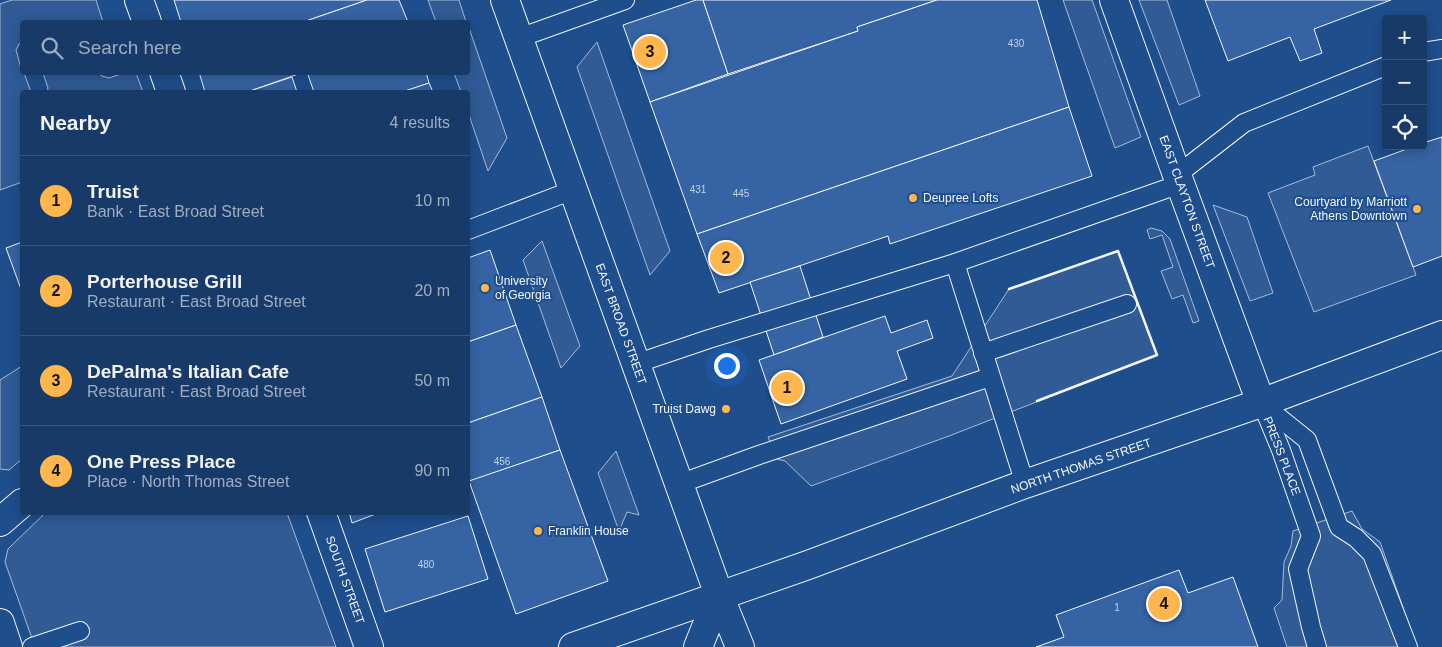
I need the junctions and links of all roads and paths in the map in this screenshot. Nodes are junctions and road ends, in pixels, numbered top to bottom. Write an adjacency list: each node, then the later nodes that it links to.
1 (139, 0): 5 (main road)
2 (505, 0): 6 (main road, EAST BROAD STREET)
3 (625, 0): 6 (lane)
4 (1114, 0): 12 (main road, EAST CLAYTON STREET)
5 (146, 20)
6 (519, 38): 13 (main road, EAST BROAD STREET)
7 (1442, 49): 8 (lane)
8 (1427, 51)
9 (1382, 68): 12 (lane)
10 (165, 75): 11 (main road)
11 (170, 90)
12 (1178, 179): 15 (lane); 21 (main road, EAST CLAYTON STREET)
13 (572, 190): 14 (lane); 19 (main road, EAST BROAD STREET)
14 (470, 229)
15 (955, 263): 18 (lane); 19 (lane)
16 (1127, 304): 18 (lane)
17 (1442, 335): 21 (main road, NORTH THOMAS STREET)
18 (983, 353): 20 (lane)
19 (635, 364): 22 (main road, EAST BROAD STREET)
20 (990, 377): 22 (lane); 23 (lane)
21 (1261, 403): 23 (main road, NORTH THOMAS STREET); 27 (lane, PRESS PLACE); 28 (lane, PRESS PLACE)
22 (679, 484): 29 (main road, EAST BROAD STREET)
23 (1025, 484): 29 (main road, NORTH THOMAS STREET)
24 (20, 505): 26 (main road)
25 (322, 515): 34 (main road, SOUTH STREET)
26 (0, 522)
27 (1339, 526): 28 (lane); 39 (lane)
28 (1311, 536): 38 (lane)
29 (719, 596): 35 (main road, NORTH THOMAS STREET); 36 (main road); 37 (main road, EAST BROAD STREET)
30 (0, 623): 32 (main road)
31 (80, 631): 33 (lane)
32 (8, 647)
33 (32, 647)
34 (369, 647)
35 (573, 647)
36 (698, 647)
37 (740, 647)
38 (1317, 647)
39 (1408, 647)

